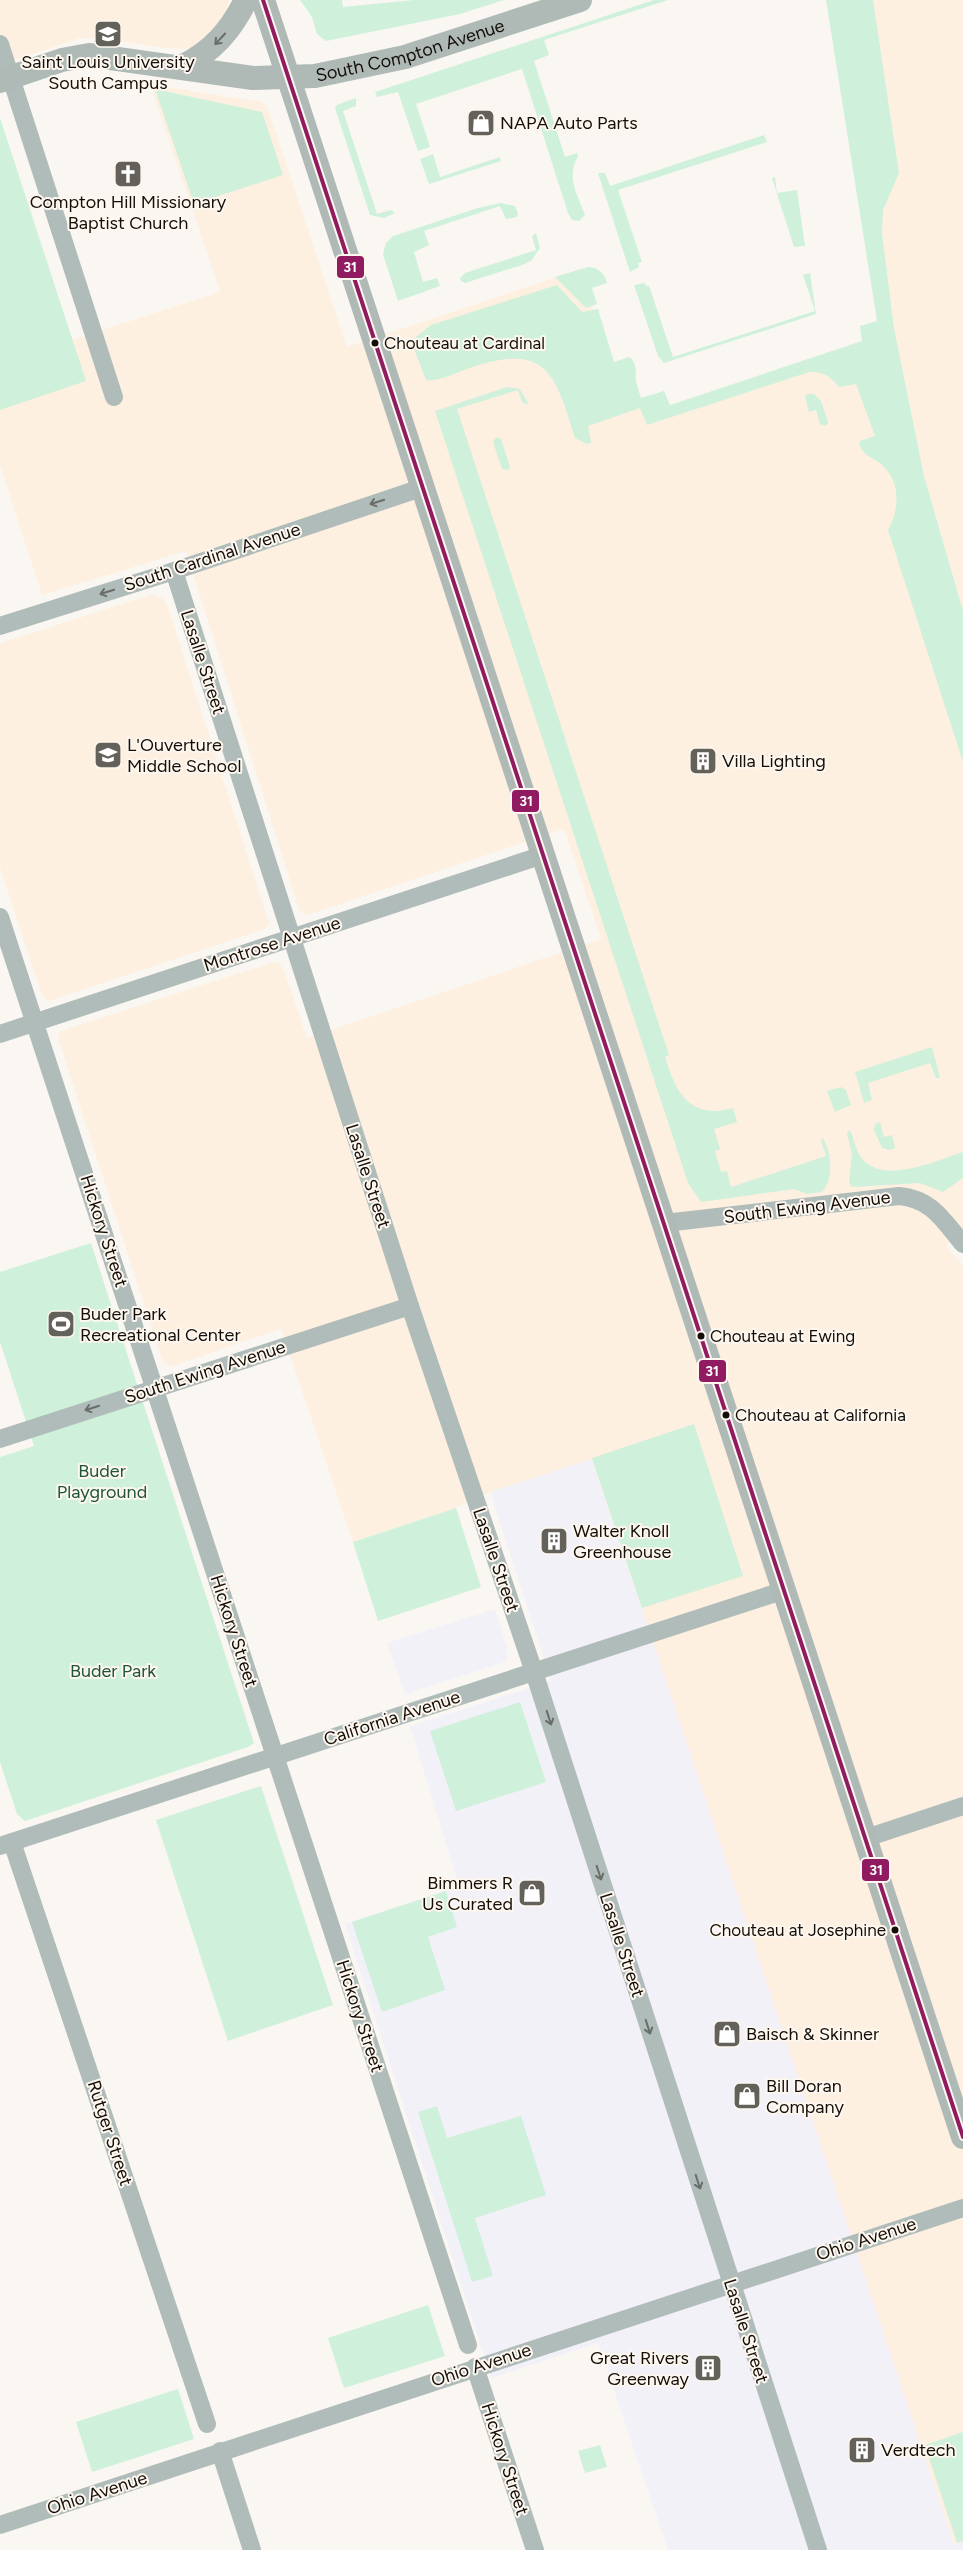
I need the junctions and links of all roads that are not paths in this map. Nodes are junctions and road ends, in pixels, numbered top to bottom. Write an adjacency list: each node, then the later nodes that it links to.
1 (246, 0): 5 (main road, one-way to 5)
2 (263, 0): 6 (main road)
3 (580, 0): 6 (main road, South Compton Avenue)
4 (0, 44): 7 (street)
5 (183, 66): 6 (main road, South Compton Avenue); 7 (main road, South Compton Avenue)
6 (288, 78): 9 (main road)
7 (5, 79): 8 (street)
8 (114, 397)
9 (424, 487): 10 (street, South Cardinal Avenue, one-way to 10); 12 (main road)
10 (174, 571): 11 (street, South Cardinal Avenue, one-way to 11); 14 (street, Lasalle Street)
11 (0, 626)
12 (543, 855): 14 (street, Montrose Avenue); 17 (main road)
13 (0, 916): 15 (street, Hickory Street)
14 (292, 938): 15 (street, Montrose Avenue); 19 (street, Lasalle Street)
15 (35, 1023): 16 (street, Montrose Avenue); 20 (street, Hickory Street)
16 (0, 1034)
17 (664, 1223): 18 (street, South Ewing Avenue); 22 (main road)
18 (963, 1244)
19 (410, 1306): 20 (street, South Ewing Avenue); 23 (street, Lasalle Street)
20 (155, 1388): 21 (street, South Ewing Avenue, one-way to 21); 24 (street, Hickory Street)
21 (0, 1439)
22 (785, 1590): 23 (street, California Avenue); 26 (main road)
23 (534, 1672): 24 (street, California Avenue); 30 (street, Lasalle Street, one-way to 30)
24 (275, 1756): 27 (street, California Avenue); 31 (street, Hickory Street)
25 (963, 1806): 26 (street)
26 (866, 1838): 28 (main road)
27 (6, 1844): 33 (street, Rutger Street)
28 (963, 2137)
29 (963, 2208): 30 (street, Ohio Avenue)
30 (731, 2284): 32 (street, Ohio Avenue); 38 (street, Lasalle Street)
31 (468, 2345)
32 (475, 2367): 34 (street, Ohio Avenue); 37 (street, Hickory Street)
33 (206, 2424)
34 (220, 2451): 35 (street, Ohio Avenue); 36 (street)
35 (0, 2525)
36 (252, 2550)
37 (535, 2550)
38 (818, 2550)

